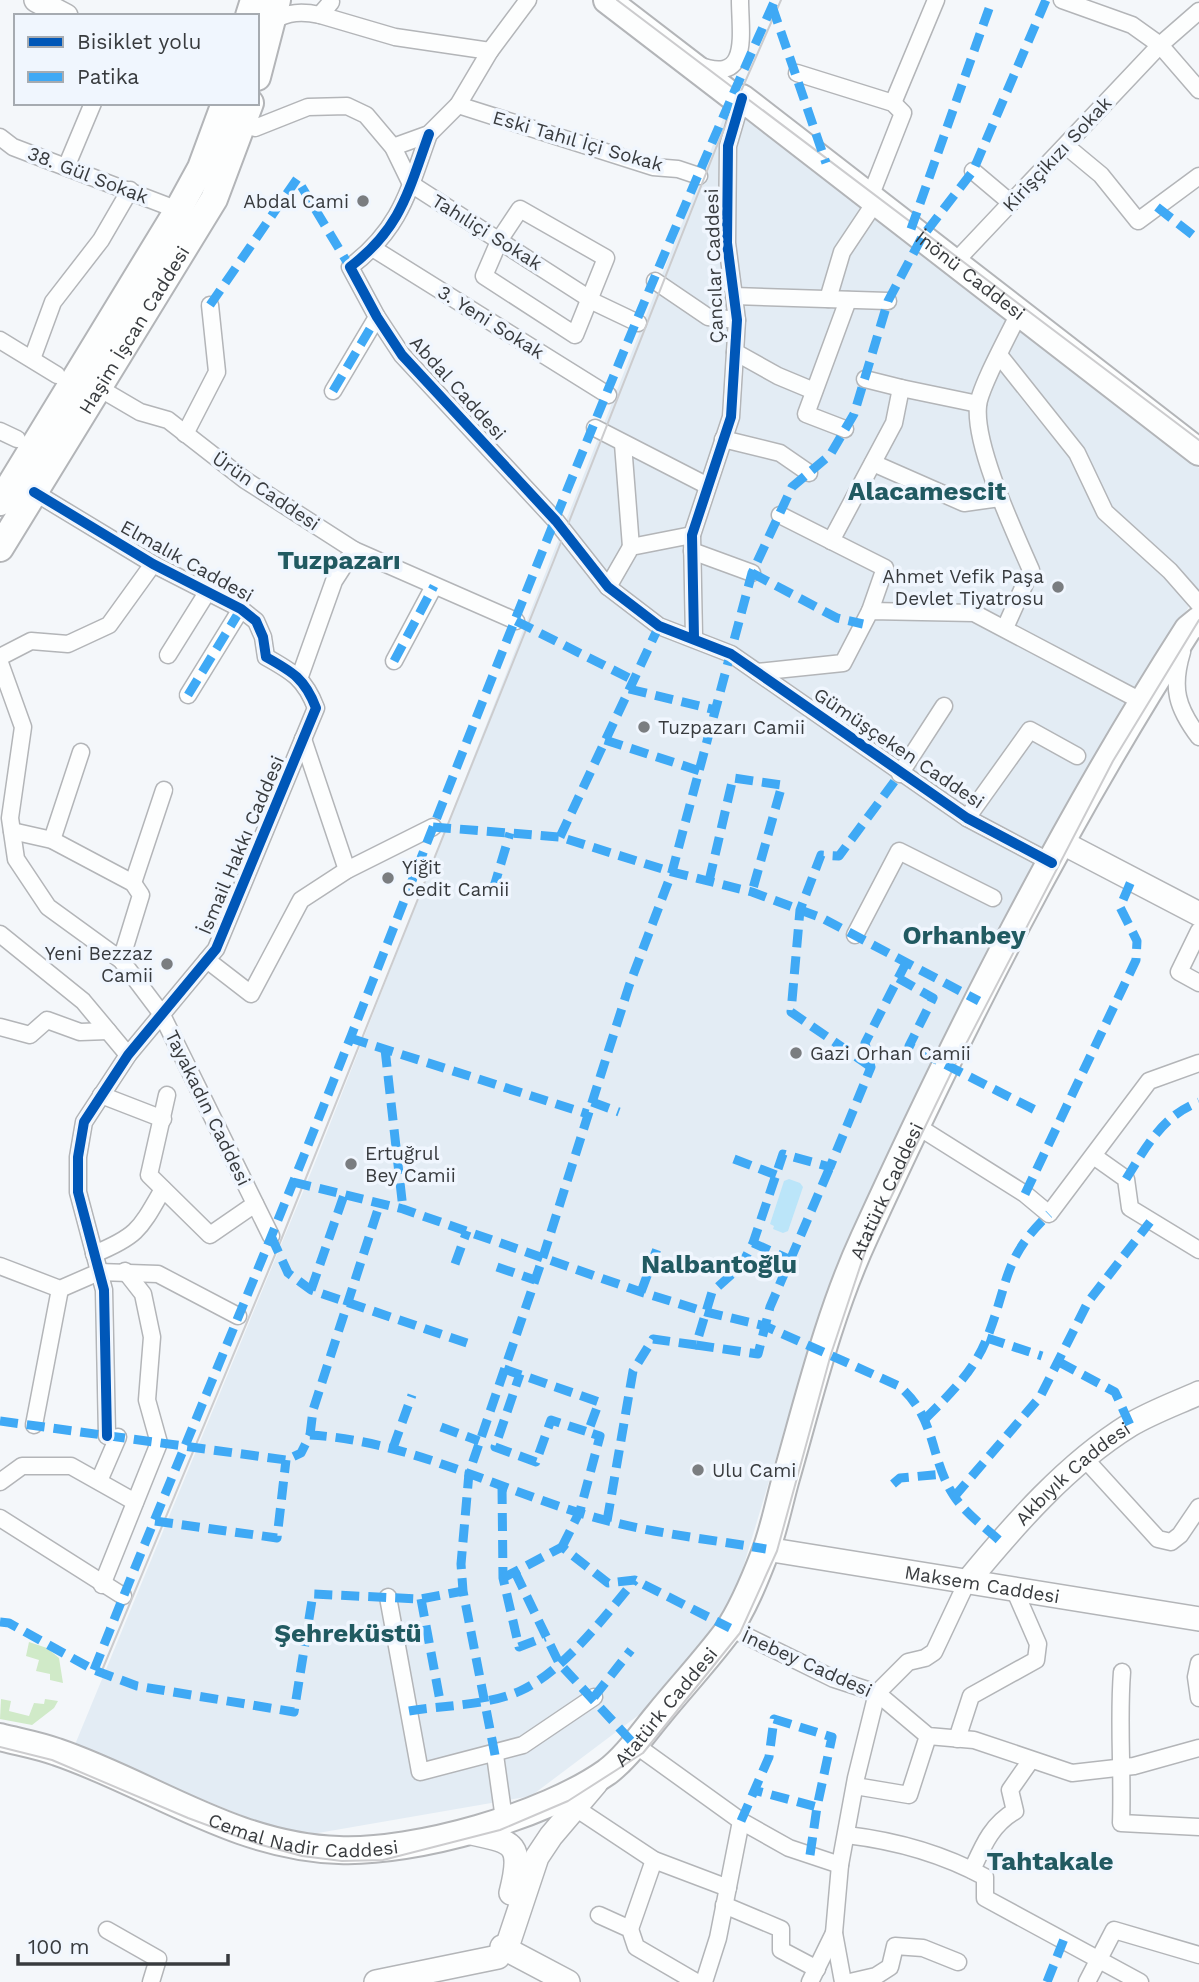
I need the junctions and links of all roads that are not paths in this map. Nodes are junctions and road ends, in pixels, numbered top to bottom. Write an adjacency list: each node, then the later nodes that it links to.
1 (36, 0): 12 (main road)
2 (252, 0): 11 (main road)
3 (307, 0): 13 (street)
4 (528, 0): 16 (street)
5 (607, 0): 17 (main road, İnönü Caddesi)
6 (740, 0): 17 (street)
7 (936, 0): 21 (street)
8 (1062, 0): 14 (street)
9 (331, 2): 13 (street)
10 (1199, 10): 14 (street, Kirişçikızı Sokak)
11 (262, 13): 13 (street); 15 (main road)
12 (62, 14)
13 (320, 15): 16 (street)
14 (1160, 45): 19 (street); 28 (street, Kirişçikızı Sokak)
15 (259, 51)
16 (490, 51): 22 (street)
17 (689, 62): 20 (main road, İnönü Caddesi)
18 (797, 73): 21 (street)
19 (1199, 90)
20 (737, 97): 36 (main road, İnönü Caddesi); 43 (street, Çancılar Caddesi)
21 (893, 103): 36 (street)
22 (458, 104): 26 (street); 32 (street, Eski Tahıl İçi Sokak)
23 (92, 105): 30 (street)
24 (224, 105): 38 (main road, Haşim İşcan Caddesi)
25 (248, 112): 29 (street, Tahıliçi Sokak); 59 (main road, Haşim İşcan Caddesi)
26 (429, 134): 29 (street); 34 (street)
27 (0, 137): 30 (street, 38. Gül Sokak)
28 (1066, 146): 33 (street); 37 (street, Kirişçikızı Sokak)
29 (393, 147): 34 (street, Tahıliçi Sokak)
30 (67, 165): 35 (street, 38. Gül Sokak)
31 (973, 171): 37 (street)
32 (699, 176)
33 (1199, 176)
34 (411, 184): 39 (street, Tahıliçi Sokak); 40 (street)
35 (130, 191): 38 (street, 38. Gül Sokak); 56 (street)
36 (873, 199): 41 (main road, İnönü Caddesi); 45 (street)
37 (1011, 203): 41 (street, Kirişçikızı Sokak)
38 (178, 210): 78 (main road, Haşim İşcan Caddesi)
39 (500, 239): 44 (street, Tahıliçi Sokak); 44 (street); 44 (street)
40 (374, 249): 50 (street, Abdal Caddesi); 63 (street, 3. Yeni Sokak)
41 (954, 263): 49 (main road, İnönü Caddesi)
42 (655, 281): 51 (street)
43 (734, 296): 45 (street); 51 (street, Çancılar Caddesi)
44 (591, 299): 52 (street, Tahıliçi Sokak)
45 (828, 299): 46 (street)
46 (848, 300): 47 (street); 62 (street)
47 (888, 301)
48 (210, 305): 68 (street)
49 (1020, 311): 55 (street); 72 (main road, İnönü Caddesi)
50 (377, 317): 61 (street); 88 (street, Abdal Caddesi)
51 (737, 320): 54 (street, Çancılar Caddesi)
52 (638, 323)
53 (0, 340): 56 (street)
54 (735, 352): 62 (street); 70 (street, Çancılar Caddesi)
55 (999, 355): 64 (street); 90 (street)
56 (32, 359): 57 (street)
57 (57, 375)
58 (864, 379): 60 (street)
59 (99, 387): 68 (street, Ürün Caddesi); 76 (main road, Haşim İşcan Caddesi)
60 (901, 388): 64 (street); 73 (street)
61 (333, 391)
62 (814, 391): 66 (street)
63 (608, 395)
64 (978, 404): 77 (street)
65 (595, 428): 71 (street)
66 (845, 429)
67 (0, 431): 69 (street)
68 (185, 434): 84 (street, Ürün Caddesi)
69 (17, 439)
70 (723, 439): 74 (street); 75 (street, Çancılar Caddesi)
71 (623, 444): 75 (street); 82 (street)
72 (1199, 452)
73 (873, 463): 77 (street); 80 (street)
74 (809, 473)
75 (706, 485): 81 (street, Çancılar Caddesi)
76 (34, 492): 83 (main road, Haşim İşcan Caddesi); 85 (street, Elmalık Caddesi)
77 (1000, 498): 95 (street)
78 (0, 502)
79 (780, 515): 80 (street)
80 (831, 541): 92 (street)
81 (692, 543): 82 (street); 86 (street); 96 (street, Çancılar Caddesi)
82 (631, 547): 88 (street)
83 (0, 548)
84 (354, 550): 87 (street, Ürün Caddesi); 102 (street)
85 (153, 565): 89 (street, Elmalık Caddesi); 98 (street)
86 (752, 573)
87 (434, 586): 94 (street, Ürün Caddesi); 99 (street)
88 (608, 587): 96 (street, Gümüşçeken Caddesi)
89 (208, 591): 91 (street, Elmalık Caddesi); 97 (street)
90 (1199, 604)
91 (242, 610): 102 (street, Elmalık Caddesi); 103 (street)
92 (870, 611): 95 (street); 101 (street)
93 (1195, 620): 104 (main road, Atatürk Caddesi); 106 (street)
94 (516, 621)
95 (1005, 628): 104 (street)
96 (694, 638): 101 (street, Gümüşçeken Caddesi)
97 (169, 655)
98 (0, 657)
99 (394, 662)
100 (1, 672): 113 (street, Tayakadın Caddesi)
101 (757, 672): 110 (street, Gümüşçeken Caddesi)
102 (299, 679): 107 (street, İsmail Hakkı Caddesi)
103 (188, 695)
104 (1141, 701): 116 (main road, Atatürk Caddesi)
105 (944, 706): 110 (street)
106 (1199, 737)
107 (303, 739): 117 (street); 125 (street, İsmail Hakkı Caddesi)
108 (80, 752): 115 (street)
109 (1077, 756): 112 (street)
110 (900, 774): 112 (street, Gümüşçeken Caddesi)
111 (164, 790): 118 (street)
112 (967, 818): 116 (street, Gümüşçeken Caddesi)
113 (7, 819): 115 (street); 124 (street, Tayakadın Caddesi)
114 (433, 827): 117 (street)
115 (52, 840): 118 (street)
116 (1058, 853): 120 (main road); 135 (main road, Atatürk Caddesi)
117 (347, 870): 125 (street)
118 (133, 883): 124 (street)
119 (993, 898): 123 (street)
120 (1199, 914)
121 (1199, 931): 126 (street)
122 (0, 934): 129 (street)
123 (855, 936)
124 (121, 960): 127 (street, Tayakadın Caddesi)
125 (207, 960): 127 (street, İsmail Hakkı Caddesi)
126 (1199, 984)
127 (162, 1013): 130 (street, İsmail Hakkı Caddesi); 138 (street, Tayakadın Caddesi)
128 (0, 1027): 129 (street)
129 (108, 1031): 130 (street)
130 (128, 1055): 132 (street, İsmail Hakkı Caddesi)
131 (1199, 1063): 136 (street)
132 (101, 1095): 134 (street); 141 (street, İsmail Hakkı Caddesi)
133 (167, 1095): 134 (street)
134 (163, 1119): 137 (street)
135 (917, 1126): 136 (street); 155 (main road, Atatürk Caddesi)
136 (1095, 1157): 140 (street)
137 (163, 1189): 138 (street); 141 (street)
138 (255, 1204): 139 (street, Tayakadın Caddesi)
139 (271, 1237)
140 (1199, 1250)
141 (94, 1254): 144 (street, İsmail Hakkı Caddesi)
142 (0, 1266): 145 (street)
143 (125, 1271): 144 (street); 146 (street); 152 (street)
144 (99, 1272): 145 (street); 150 (street, İsmail Hakkı Caddesi)
145 (60, 1289): 148 (street)
146 (238, 1316)
147 (1199, 1393): 149 (main road, Akbıyık Caddesi)
148 (34, 1426)
149 (1086, 1460): 153 (street); 156 (main road, Akbıyık Caddesi)
150 (99, 1481): 151 (street); 152 (street)
151 (0, 1482)
152 (135, 1502): 157 (street)
153 (1199, 1507)
154 (0, 1518): 157 (street)
155 (766, 1549): 156 (main road, Maksem Caddesi); 162 (main road, Atatürk Caddesi)
156 (967, 1582): 158 (main road, Maksem Caddesi); 165 (street)
157 (102, 1585): 159 (street)
158 (1014, 1589): 161 (main road, Maksem Caddesi); 170 (street)
159 (123, 1595)
160 (388, 1597): 173 (street)
161 (1199, 1619)
162 (730, 1628): 165 (street, İnebey Caddesi); 171 (main road, Atatürk Caddesi)
163 (1199, 1663): 167 (street)
164 (1122, 1672): 175 (street)
165 (877, 1693): 168 (street, İnebey Caddesi); 177 (street)
166 (594, 1697): 173 (street)
167 (1199, 1698)
168 (928, 1735): 170 (street); 177 (street)
169 (0, 1737): 182 (main road, Cemal Nadir Caddesi)
170 (957, 1739): 174 (street)
171 (634, 1744): 176 (main road, Atatürk Caddesi); 180 (street)
172 (1199, 1748): 175 (street)
173 (495, 1755): 179 (street)
174 (1031, 1760): 175 (street); 186 (street)
175 (1124, 1768): 181 (street)
176 (608, 1771): 178 (main road); 179 (main road, Cemal Nadir Caddesi)
177 (855, 1786): 183 (street)
178 (575, 1807): 184 (street); 193 (main road)
179 (504, 1819): 182 (main road, Cemal Nadir Caddesi)
180 (741, 1821): 185 (street); 187 (street)
181 (1199, 1827)
182 (467, 1832): 193 (main road)
183 (847, 1835): 185 (street); 186 (street)
184 (654, 1860): 187 (street); 190 (street)
185 (840, 1865): 192 (street)
186 (972, 1870): 195 (street)
187 (728, 1888): 188 (street)
188 (724, 1905): 197 (street); 202 (street)
189 (599, 1915): 190 (street)
190 (630, 1929): 201 (street)
191 (107, 1930): 198 (street)
192 (834, 1933): 197 (street); 203 (street)
193 (502, 1947): 199 (main road); 200 (main road)
194 (1199, 1955): 195 (street)
195 (1100, 1958): 205 (street); 206 (street)
196 (958, 1962): 204 (street)
197 (814, 1975)
198 (151, 1982)
199 (376, 1982)
200 (568, 1982)
201 (696, 1982)
202 (704, 1982)
203 (843, 1982)
204 (850, 1982)
205 (1087, 1982)
206 (1140, 1982)

